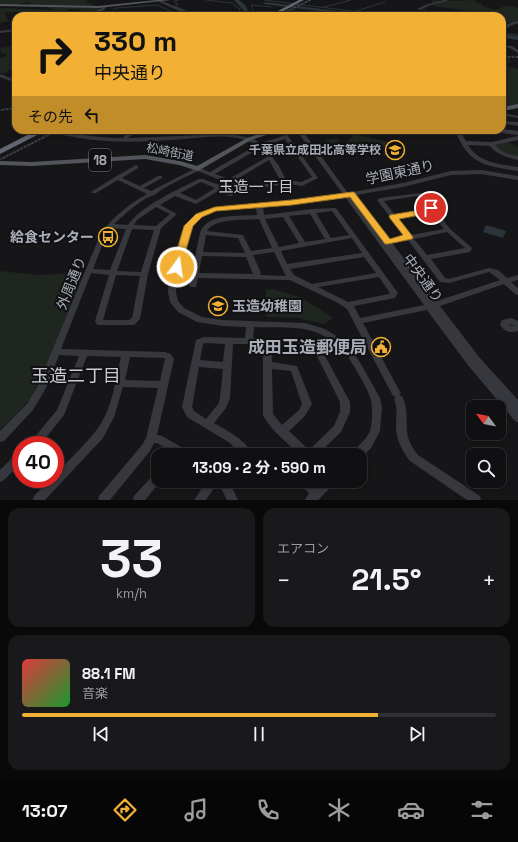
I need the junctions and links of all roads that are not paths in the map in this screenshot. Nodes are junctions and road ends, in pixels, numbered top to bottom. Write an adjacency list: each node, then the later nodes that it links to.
1 (169, 0): 4 (main road)
2 (303, 0): 11 (highway); 12 (highway)
3 (448, 0): 7 (street)
4 (160, 1): 6 (main road); 9 (street); 10 (street)
5 (0, 5): 6 (main road)
6 (104, 7): 8 (street)
7 (419, 9)
8 (93, 12)
9 (181, 12)
10 (185, 12)
11 (278, 12)
12 (281, 12)
13 (518, 22): 14 (street)
14 (506, 28)
15 (12, 30): 16 (street)
16 (0, 32)
17 (506, 46): 18 (street)
18 (518, 52)
19 (0, 75): 20 (street)
20 (12, 80)
21 (518, 106): 22 (main road)
22 (506, 108)
23 (506, 115): 24 (street)
24 (518, 117)
25 (506, 122): 26 (street)
26 (518, 124)
27 (506, 132): 28 (street)
28 (518, 133)
29 (30, 134): 40 (highway)
30 (34, 134): 40 (highway)
31 (70, 134): 41 (street)
32 (130, 134): 41 (street)
33 (213, 134): 41 (street)
34 (233, 134): 42 (street)
35 (261, 134): 42 (main road, 松崎街道)
36 (302, 134): 65 (street, 中央通り)
37 (308, 134): 65 (street, 中央通り)
38 (459, 134): 43 (street)
39 (518, 138): 44 (street)
40 (22, 139): 46 (highway); 47 (highway)
41 (125, 139)
42 (249, 139): 45 (street); 52 (main road, 松崎街道)
43 (464, 143): 44 (street); 53 (street)
44 (492, 144): 49 (street)
45 (261, 145): 48 (street); 54 (street); 58 (street)
46 (0, 148)
47 (0, 152)
48 (270, 158): 58 (street); 59 (street)
49 (518, 158)
50 (0, 163): 52 (main road, 松崎街道 / 18)
51 (136, 167): 56 (street)
52 (198, 169): 54 (street); 63 (street, 外周通り)
53 (518, 169)
54 (211, 174): 59 (street)
55 (160, 177): 60 (street)
56 (117, 178): 60 (street); 62 (street)
57 (518, 178): 65 (street, 学園東通り)
58 (282, 181): 59 (street)
59 (229, 182): 61 (street)
60 (140, 188): 63 (street)
61 (219, 188): 64 (street); 64 (street); 66 (street)
62 (94, 192)
63 (153, 194): 74 (street, 外周通り)
64 (176, 194): 67 (street)
65 (349, 194): 68 (street, 学園東通り); 82 (street, 中央通り); 103 (street, 中央通り)
66 (230, 195)
67 (156, 205): 75 (street); 76 (street)
68 (259, 205): 73 (street); 105 (street, 学園東通り)
69 (312, 211): 71 (street); 79 (street); 81 (street)
70 (431, 211): 72 (street); 72 (street); 77 (street)
71 (285, 215): 73 (street); 83 (street)
72 (393, 217): 80 (street)
73 (261, 218): 78 (street); 84 (street)
74 (109, 226): 75 (street); 90 (street, 外周通り)
75 (129, 228): 76 (street); 91 (street)
76 (158, 228): 92 (street)
77 (448, 230): 80 (street); 88 (street)
78 (203, 233): 85 (street); 86 (street)
79 (354, 236): 81 (street); 87 (street)
80 (409, 237): 82 (street); 88 (street)
81 (329, 240): 83 (street)
82 (388, 242): 103 (street, 中央通り)
83 (303, 245): 84 (street)
84 (276, 250): 86 (street); 89 (street)
85 (199, 254): 86 (street); 94 (street)
86 (250, 254): 95 (street)
87 (367, 254): 89 (street); 93 (street)
88 (426, 258): 98 (street)
89 (285, 267): 96 (street)
90 (90, 271): 91 (street); 111 (street, 外周通り)
91 (113, 273): 92 (street); 92 (street)
92 (144, 274)
93 (381, 274): 100 (street); 102 (street)
94 (195, 275): 95 (street); 99 (street)
95 (256, 277): 96 (street)
96 (291, 277): 100 (street)
97 (518, 277): 98 (street)
98 (505, 282): 101 (street); 103 (street)
99 (193, 285)
100 (312, 288): 102 (street)
101 (518, 292)
102 (347, 305): 104 (street)
103 (432, 305): 104 (street); 119 (street, 中央通り); 120 (street, 中央通り)
104 (358, 321): 143 (street)
105 (250, 324): 109 (street); 130 (street)
106 (518, 324): 107 (street)
107 (518, 328)
108 (229, 341): 109 (street); 114 (street); 115 (street)
109 (250, 341): 110 (street)
110 (267, 342): 116 (street); 129 (street)
111 (57, 352): 112 (street); 124 (street, 外周通り)
112 (84, 353): 113 (street); 123 (street)
113 (126, 355): 117 (street); 118 (street)
114 (195, 363): 115 (street); 121 (street)
115 (228, 366): 121 (street)
116 (267, 366): 122 (street); 122 (street)
117 (119, 383): 118 (street); 138 (street)
118 (164, 385): 125 (street)
119 (518, 407)
120 (518, 418)
121 (208, 424): 127 (street)
122 (282, 431): 128 (street)
123 (41, 436)
124 (0, 438)
125 (151, 439): 126 (street); 139 (street)
126 (171, 448)
127 (243, 448)
128 (300, 448)
129 (316, 448)
130 (364, 448)
131 (12, 465): 132 (street)
132 (0, 477)
133 (151, 484): 140 (street)
134 (208, 488): 141 (street)
135 (227, 488): 142 (street)
136 (322, 488): 137 (street)
137 (313, 496)
138 (44, 498)
139 (103, 500)
140 (138, 500)
141 (199, 500)
142 (233, 500)
143 (476, 500)

